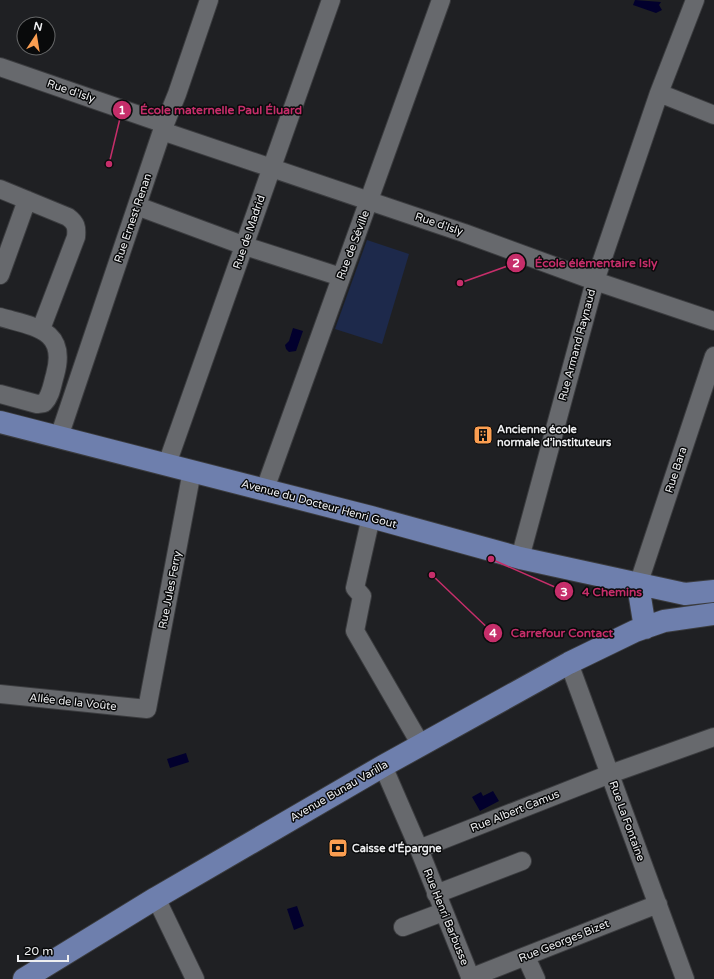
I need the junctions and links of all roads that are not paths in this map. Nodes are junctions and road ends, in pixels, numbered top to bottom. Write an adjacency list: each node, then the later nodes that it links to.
1 (209, 0): 8 (street, Rue Ernest Renan)
2 (331, 0): 9 (street, Rue de Madrid)
3 (441, 0): 12 (street, Rue de Séville)
4 (695, 0): 6 (street, Rue Armand Raynaud)
5 (0, 67): 8 (street, Rue d'Isly)
6 (659, 94): 7 (street); 18 (street, Rue Armand Raynaud)
7 (714, 115)
8 (164, 128): 9 (street, Rue d'Isly); 13 (street, Rue Ernest Renan)
9 (271, 168): 12 (street, Rue d'Isly); 15 (street, Rue de Madrid)
10 (0, 189): 11 (street)
11 (27, 200): 14 (street); 21 (street)
12 (370, 200): 17 (street, Rue de Séville); 18 (street, Rue d'Isly)
13 (137, 206): 15 (street); 25 (street, Rue Ernest Renan)
14 (7, 237): 16 (street)
15 (245, 246): 17 (street); 26 (street, Rue de Madrid)
16 (0, 275)
17 (341, 277): 28 (street, Rue de Séville)
18 (595, 281): 20 (street, Rue d'Isly); 30 (street, Rue Armand Raynaud)
19 (0, 317): 21 (street)
20 (714, 321)
21 (41, 329): 23 (street)
22 (714, 356): 31 (street, Rue Bara)
23 (0, 394)
24 (0, 422): 25 (main road, Avenue du Docteur Henri Gout)
25 (59, 437): 26 (main road, Avenue du Docteur Henri Gout)
26 (167, 464): 27 (main road, Avenue du Docteur Henri Gout)
27 (192, 470): 28 (main road, Avenue du Docteur Henri Gout); 37 (street, Rue Jules Ferry)
28 (265, 490): 29 (main road, Avenue du Docteur Henri Gout)
29 (371, 517): 30 (main road, Avenue du Docteur Henri Gout); 39 (street)
30 (520, 558): 31 (main road, Avenue du Docteur Henri Gout)
31 (638, 584): 32 (main road); 34 (main road)
32 (714, 591)
33 (714, 614): 34 (main road)
34 (664, 622): 35 (main road, Avenue Bunau Varilla)
35 (569, 663): 39 (main road, Avenue Bunau Varilla); 41 (street, Rue La Fontaine)
36 (0, 694): 37 (street, Allée de la Voûte)
37 (147, 709)
38 (714, 737): 41 (street, Rue Albert Camus)
39 (421, 745): 40 (main road, Avenue Bunau Varilla)
40 (383, 766): 42 (street, Rue Henri Barbusse); 45 (main road, Avenue Bunau Varilla)
41 (610, 774): 42 (street, Rue Albert Camus); 46 (street, Rue La Fontaine)
42 (419, 849): 44 (street, Rue Henri Barbusse)
43 (522, 861): 44 (street)
44 (436, 894): 47 (street, Rue Henri Barbusse)
45 (156, 898): 51 (main road, Avenue Bunau Varilla); 52 (street)
46 (658, 904): 49 (street, Rue Georges Bizet); 54 (street, Rue La Fontaine)
47 (443, 912): 48 (street); 50 (street, Rue Henri Barbusse)
48 (403, 927)
49 (526, 957): 50 (street, Rue Georges Bizet); 53 (street)
50 (471, 978)
51 (24, 979)
52 (195, 979)
53 (536, 979)
54 (685, 979)

